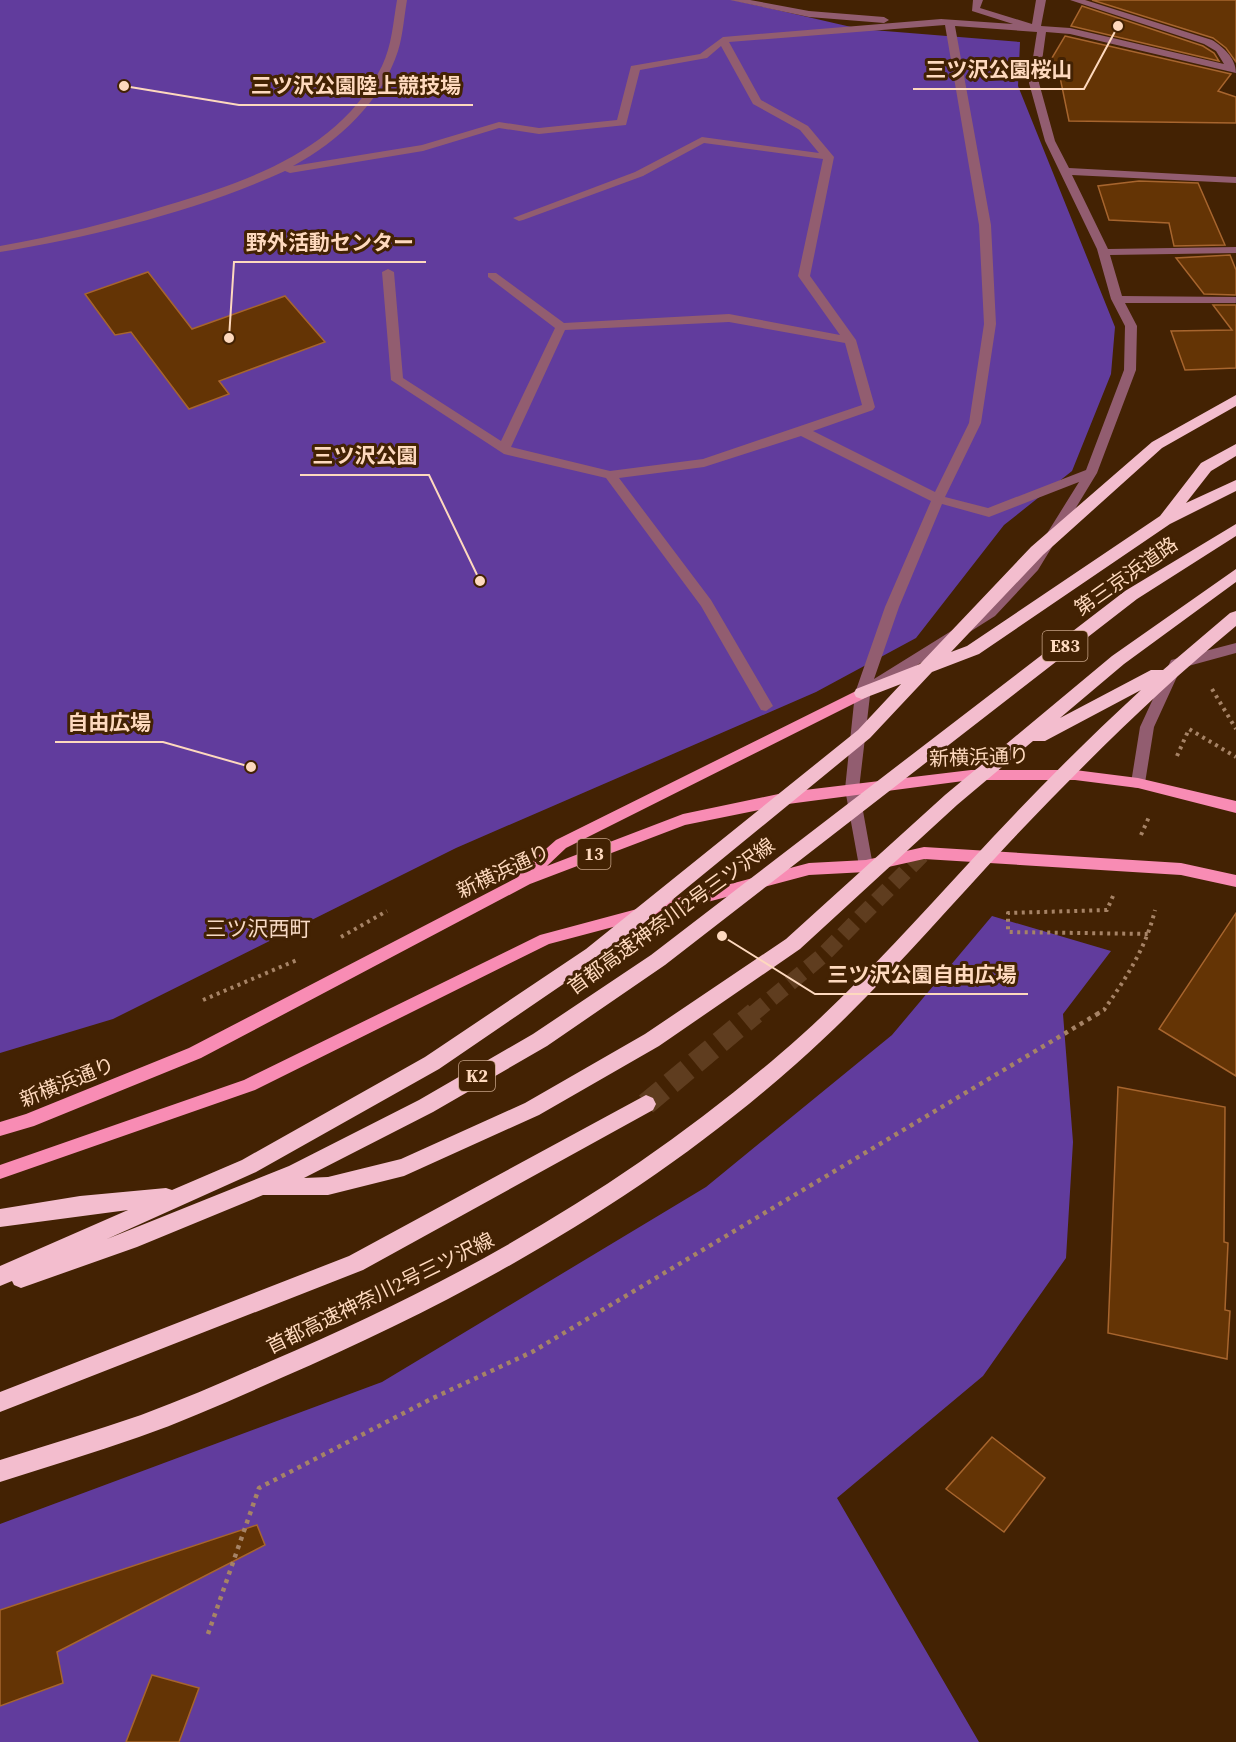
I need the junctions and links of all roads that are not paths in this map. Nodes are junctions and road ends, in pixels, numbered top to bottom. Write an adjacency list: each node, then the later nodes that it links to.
1 (402, 0): 12 (street)
2 (735, 0): 6 (street)
3 (978, 0): 7 (street)
4 (1041, 0): 7 (street)
5 (1075, 0): 9 (street)
6 (949, 22): 7 (street); 8 (street); 31 (street)
7 (1039, 29): 9 (street); 11 (street)
8 (723, 40): 10 (street); 12 (street)
9 (1234, 69)
10 (829, 157): 14 (street); 23 (street)
11 (1065, 171): 13 (street); 17 (street)
12 (273, 173): 15 (street)
13 (1236, 180)
14 (519, 218)
15 (0, 249)
16 (1236, 250): 17 (street)
17 (1104, 252): 20 (street)
18 (388, 272): 26 (street)
19 (492, 275): 22 (street)
20 (1117, 299): 21 (street); 28 (street)
21 (1236, 300)
22 (561, 327): 23 (street); 26 (street)
23 (849, 340): 25 (street)
24 (1236, 400): 53 (highway)
25 (802, 431): 29 (street); 31 (street)
26 (504, 448): 29 (street)
27 (1236, 449): 32 (highway)
28 (1091, 473): 31 (street); 39 (street)
29 (610, 475): 40 (street)
30 (1236, 485): 32 (highway)
31 (938, 499): 39 (street)
32 (1165, 520): 39 (highway)
33 (1236, 529): 41 (highway, 第三京浜道路 / E83)
34 (1236, 574): 52 (highway)
35 (1236, 617): 56 (highway, 首都高速神奈川2号三ツ沢線)
36 (1236, 632): 38 (highway)
37 (1236, 648): 38 (street)
38 (1176, 664): 42 (highway); 43 (street)
39 (862, 693): 44 (street); 48 (main road)
40 (766, 706)
41 (901, 773): 54 (highway, 首都高速神奈川2号三ツ沢線 / K2)
42 (971, 775): 43 (main road, 新横浜通り / 13); 44 (main road, 新横浜通り / 13); 46 (highway)
43 (1137, 783): 45 (main road, 新横浜通り / 13)
44 (852, 789): 46 (street); 48 (main road, 新横浜通り / 13)
45 (1236, 807)
46 (866, 866): 47 (main road); 51 (main road)
47 (1236, 881)
48 (516, 884): 50 (main road, 新横浜通り / 13)
49 (646, 1104): 55 (highway)
50 (0, 1129)
51 (0, 1172)
52 (0, 1218)
53 (0, 1276)
54 (0, 1286)
55 (0, 1402)
56 (0, 1471)

